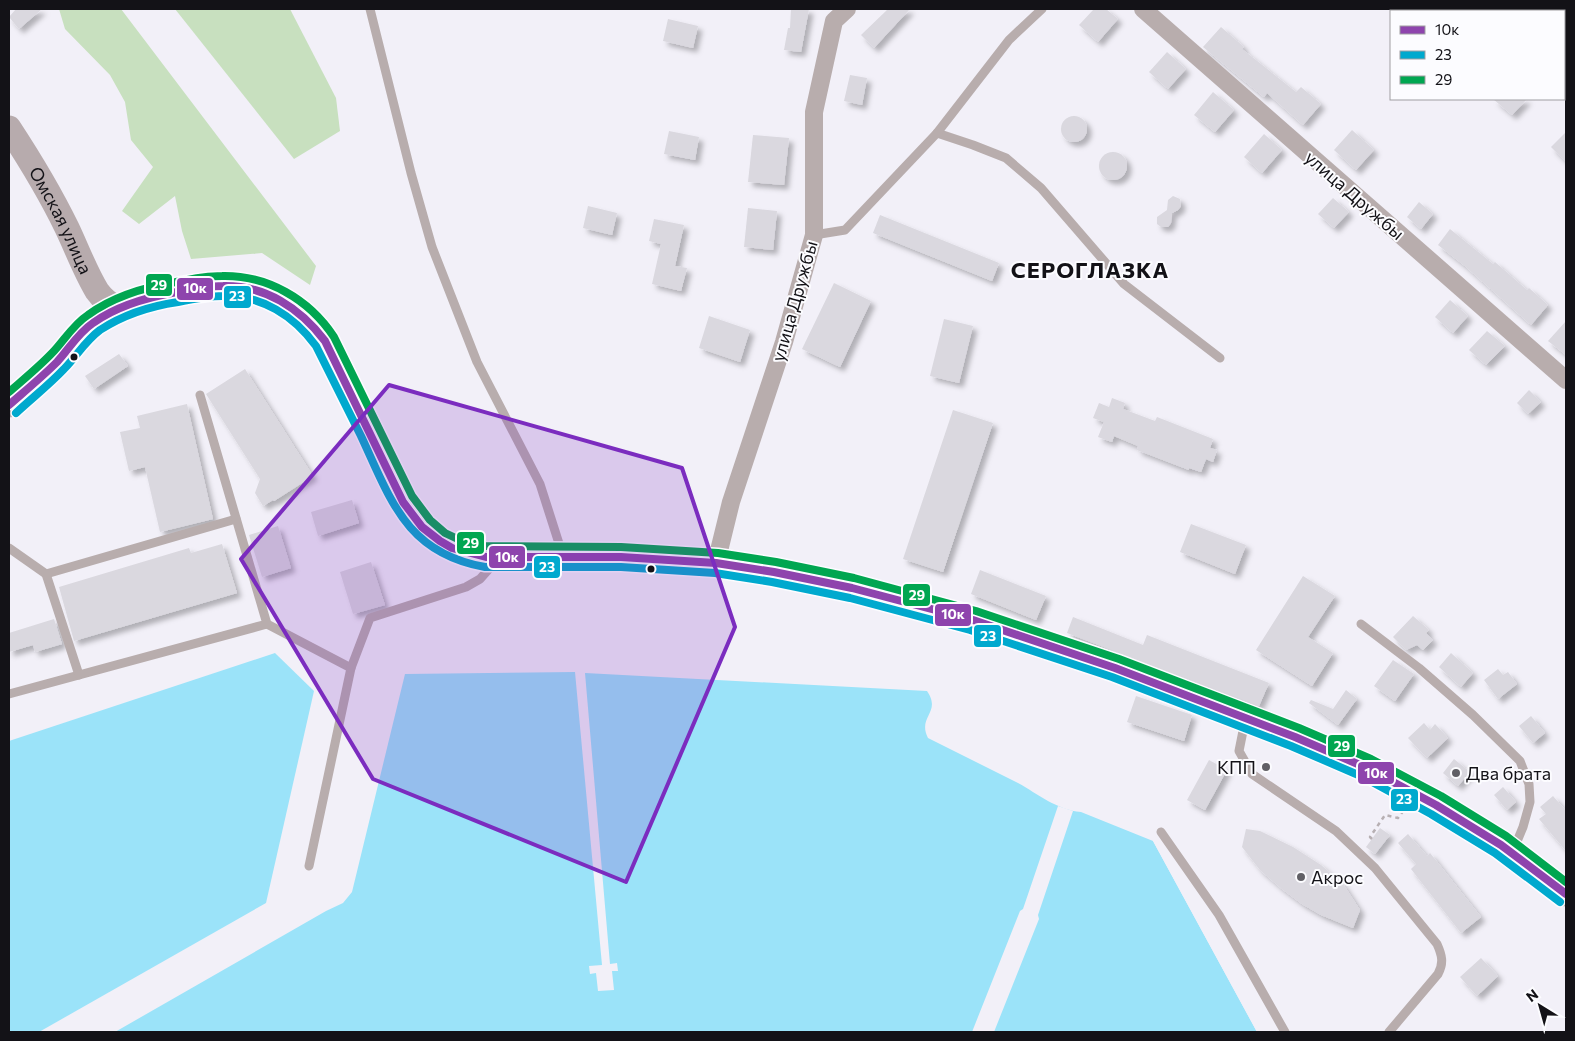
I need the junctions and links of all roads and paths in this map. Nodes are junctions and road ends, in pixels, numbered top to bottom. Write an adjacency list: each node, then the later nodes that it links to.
1 (370, 9): 16 (lane)
2 (847, 9): 5 (street, улица Дружбы)
3 (1042, 9): 7 (lane)
4 (1143, 9): 11 (street, улица Дружбы)
5 (834, 15): 8 (street, улица Дружбы)
6 (9, 128): 9 (main road, Омская улица)
7 (937, 133): 8 (lane); 10 (lane)
8 (814, 235): 18 (street, улица Дружбы)
9 (118, 308): 13 (main road); 17 (main road)
10 (1220, 358)
11 (1566, 380)
12 (200, 395): 14 (lane)
13 (9, 405)
14 (236, 519): 19 (lane); 20 (lane)
15 (9, 548): 19 (lane)
16 (564, 557): 17 (main road); 18 (main road)
17 (499, 558): 22 (lane)
18 (716, 563): 25 (main road)
19 (46, 574): 23 (lane)
20 (266, 624): 22 (lane); 23 (lane)
21 (1361, 624): 29 (lane)
22 (351, 668): 30 (lane)
23 (79, 675): 24 (lane)
24 (9, 694)
25 (1245, 718): 29 (main road); 33 (lane)
26 (1408, 804): 28 (path)
27 (1161, 832): 32 (lane)
28 (1372, 839)
29 (1512, 854): 31 (main road)
30 (308, 866)
31 (1566, 894)
32 (1285, 1032)
33 (1389, 1032)

